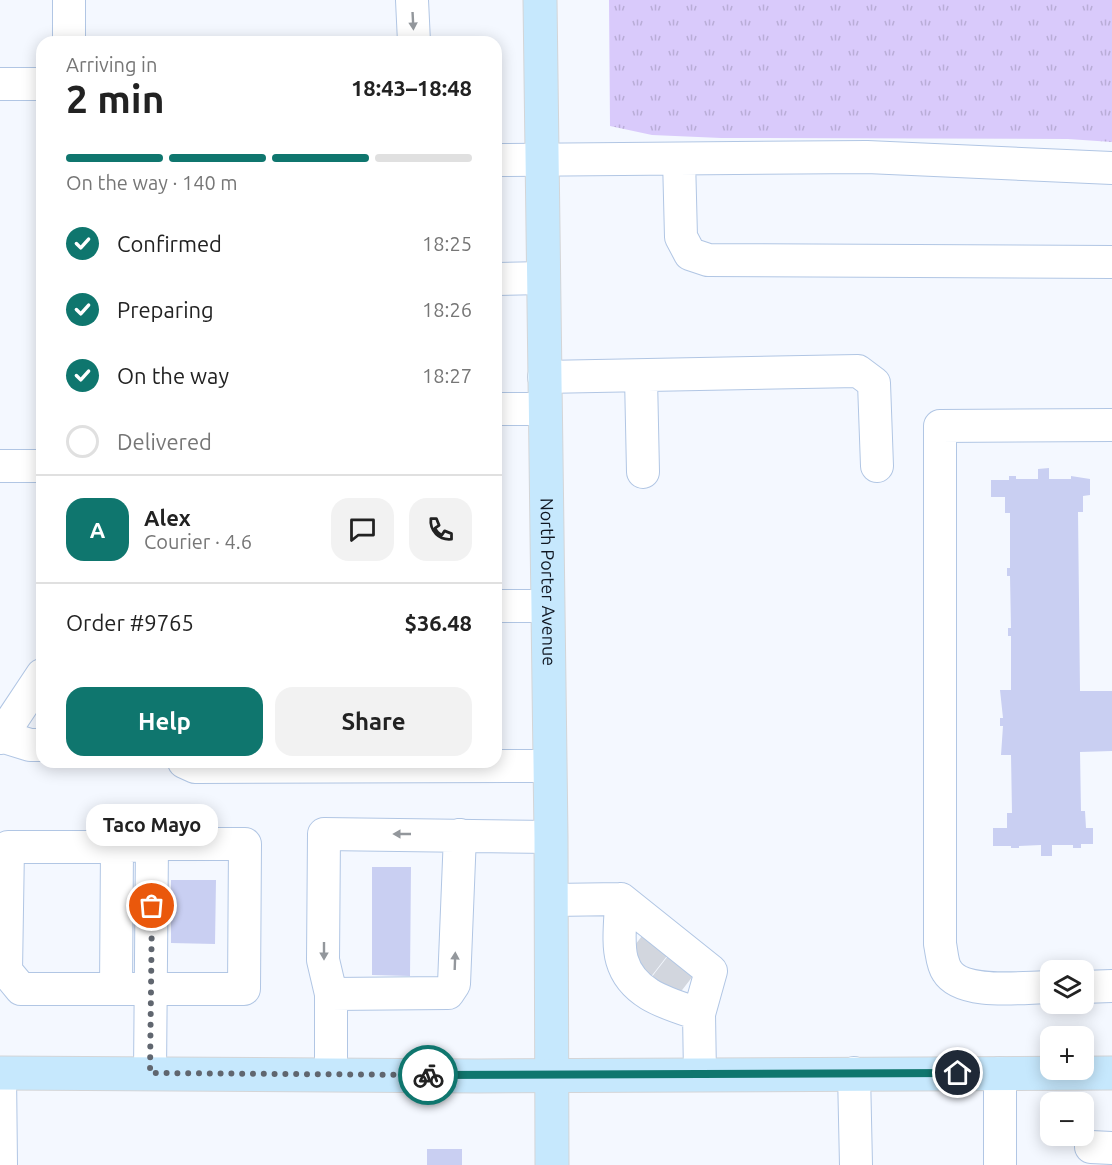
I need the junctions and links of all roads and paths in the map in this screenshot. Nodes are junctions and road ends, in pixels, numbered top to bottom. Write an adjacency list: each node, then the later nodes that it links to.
1 (69, 0): 4 (street)
2 (412, 0): 5 (street, one-way to 5)
3 (540, 0): 8 (main road, North Porter Avenue)
4 (69, 36)
5 (414, 36)
6 (0, 84): 7 (street)
7 (36, 84)
8 (540, 158): 9 (street); 10 (street); 13 (main road, North Porter Avenue)
9 (679, 159): 11 (street); 12 (street)
10 (502, 160)
11 (1112, 168)
12 (1112, 262)
13 (543, 278): 14 (street); 15 (main road, North Porter Avenue)
14 (502, 279)
15 (544, 377): 16 (street); 18 (main road, North Porter Avenue)
16 (641, 377): 22 (street); 23 (street)
17 (502, 409): 18 (street)
18 (545, 410): 25 (main road, North Porter Avenue)
19 (1112, 425): 40 (street)
20 (0, 466): 21 (street)
21 (36, 466)
22 (877, 466)
23 (643, 472)
24 (502, 606): 25 (street)
25 (548, 606): 30 (main road, North Porter Avenue)
26 (36, 684): 27 (street)
27 (1, 737): 28 (street)
28 (36, 745)
29 (502, 766): 30 (street)
30 (550, 766): 32 (main road, North Porter Avenue)
31 (460, 835): 32 (street); 44 (street, one-way to 31); 44 (street, one-way to 44)
32 (551, 837): 36 (main road, North Porter Avenue)
33 (153, 844): 34 (street); 43 (street); 43 (street)
34 (117, 847): 42 (street); 42 (street)
35 (621, 899): 36 (street); 37 (street); 37 (street)
36 (552, 900): 53 (main road, North Porter Avenue)
37 (647, 956): 38 (street); 38 (street)
38 (673, 976): 45 (street); 45 (street)
39 (1112, 986): 41 (street)
40 (1040, 987)
41 (1094, 987)
42 (116, 988): 43 (street)
43 (151, 988): 47 (street)
44 (331, 994): 52 (street)
45 (699, 1014): 51 (street)
46 (0, 1073): 47 (main road); 54 (street)
47 (150, 1073): 52 (main road)
48 (854, 1073): 49 (main road); 51 (main road); 56 (street)
49 (1000, 1073): 50 (main road); 57 (street)
50 (1112, 1073)
51 (700, 1074): 53 (main road)
52 (332, 1075): 53 (main road)
53 (553, 1076): 55 (main road, North Porter Avenue)
54 (1, 1165)
55 (552, 1165)
56 (856, 1165)
57 (1000, 1165)

